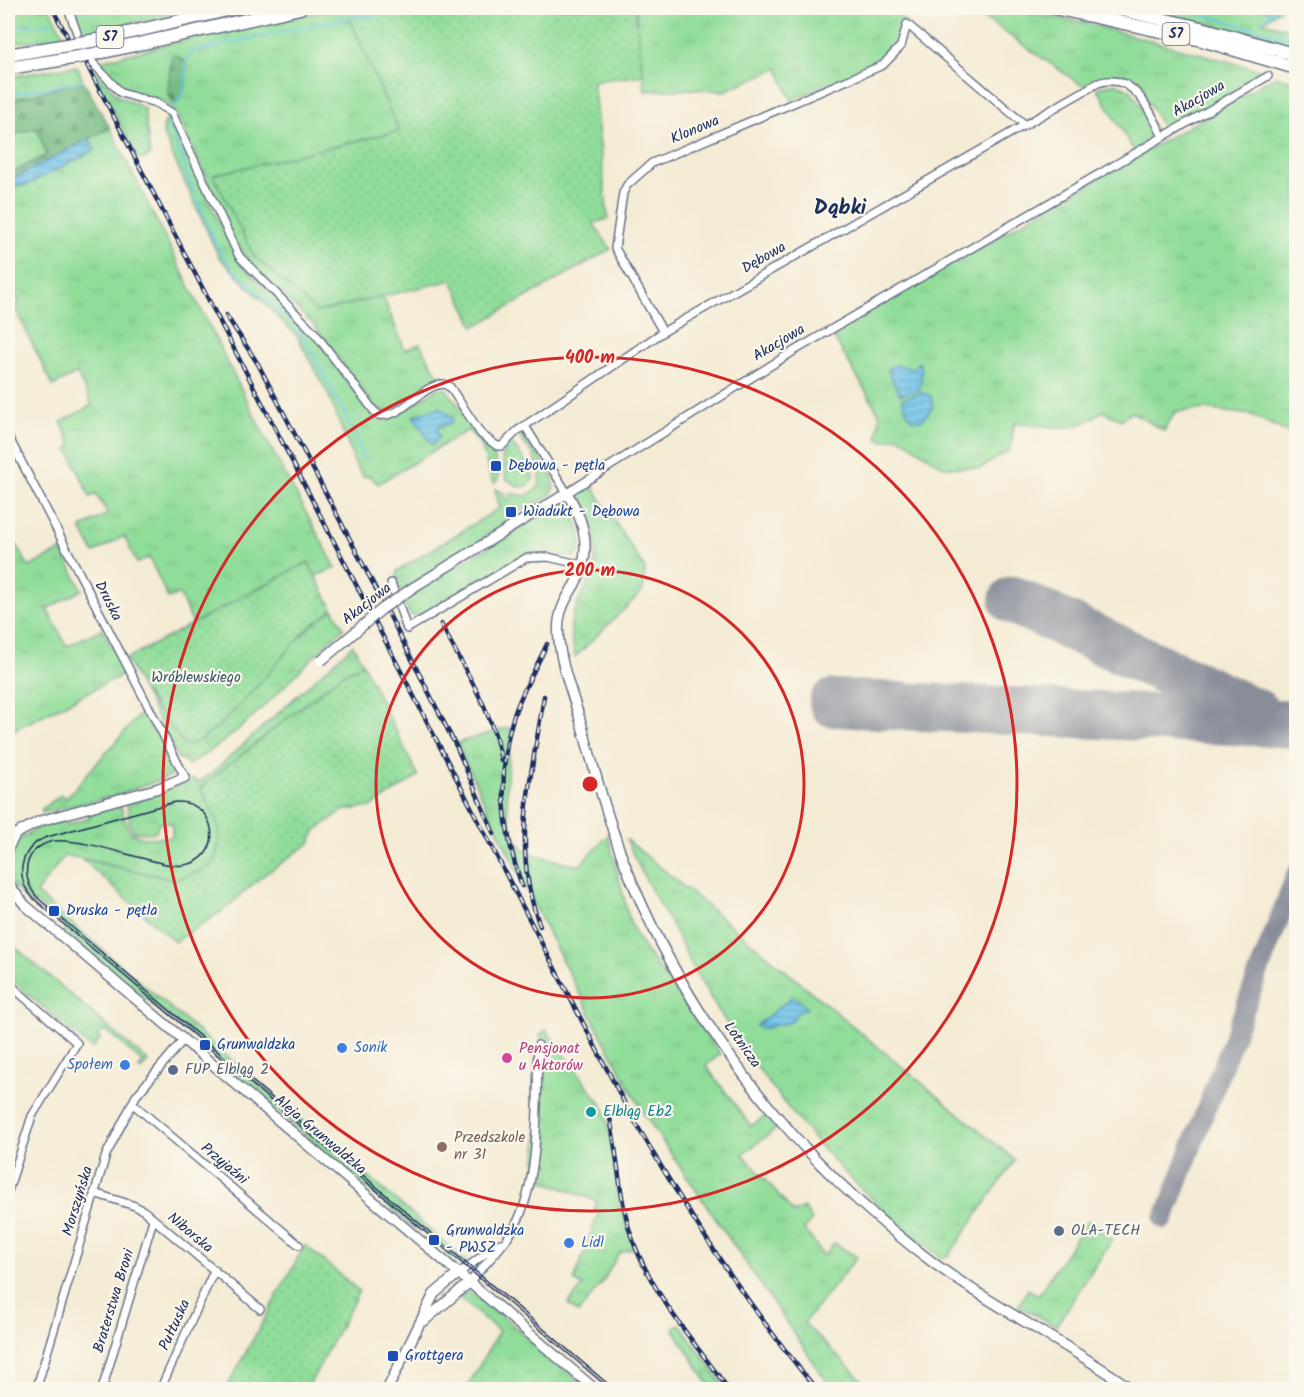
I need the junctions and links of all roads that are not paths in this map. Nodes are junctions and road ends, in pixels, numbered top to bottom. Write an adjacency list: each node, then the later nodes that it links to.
1 (68, 8): 6 (street)
2 (236, 8): 8 (highway, S7)
3 (300, 8): 12 (highway, S7)
4 (1054, 8): 13 (highway, S7)
5 (1114, 8): 10 (highway, S7)
6 (77, 33)
7 (8, 48): 8 (highway)
8 (45, 50): 9 (highway, S7)
9 (8, 55)
10 (1296, 55)
11 (93, 63): 18 (street, Dębowa)
12 (8, 68)
13 (1296, 68)
14 (1268, 76): 16 (street, Akacjowa)
15 (1024, 124): 16 (street, Dębowa); 17 (street, Dębowa); 17 (street, Klonowa)
16 (1164, 137): 20 (street, Akacjowa)
17 (663, 333): 18 (street, Dębowa)
18 (525, 426): 20 (street)
19 (8, 436): 24 (street, Druska)
20 (567, 493): 21 (street); 23 (street, Akacjowa, bridge)
21 (583, 565): 22 (street); 49 (street, Lotnicza)
22 (391, 584)
23 (321, 661)
24 (184, 777): 25 (street)
25 (11, 837): 26 (street)
26 (8, 848)
27 (8, 884): 29 (street, Aleja Grunwaldzka)
28 (8, 895): 29 (street, Aleja Grunwaldzka)
29 (24, 904): 31 (street, Aleja Grunwaldzka)
30 (8, 983): 34 (street)
31 (184, 1039): 33 (street, Morszyńska); 40 (street, Aleja Grunwaldzka)
32 (538, 1045): 37 (street)
33 (132, 1103): 35 (street, Morszyńska); 38 (street, Przyjaźni)
34 (8, 1191)
35 (94, 1193): 36 (street, Niborska); 44 (street, Morszyńska)
36 (153, 1220): 39 (street, Niborska); 45 (street, Braterstwa Broni)
37 (507, 1238): 40 (street); 41 (street)
38 (299, 1245)
39 (214, 1271): 42 (street, Niborska); 46 (street, Pułtuska)
40 (459, 1272): 41 (street, Aleja Grunwaldzka); 43 (street)
41 (470, 1282): 43 (street); 48 (street, Aleja Grunwaldzka)
42 (260, 1309)
43 (421, 1326): 47 (street)
44 (36, 1389)
45 (105, 1389)
46 (160, 1389)
47 (387, 1389)
48 (596, 1389)
49 (1133, 1389)

